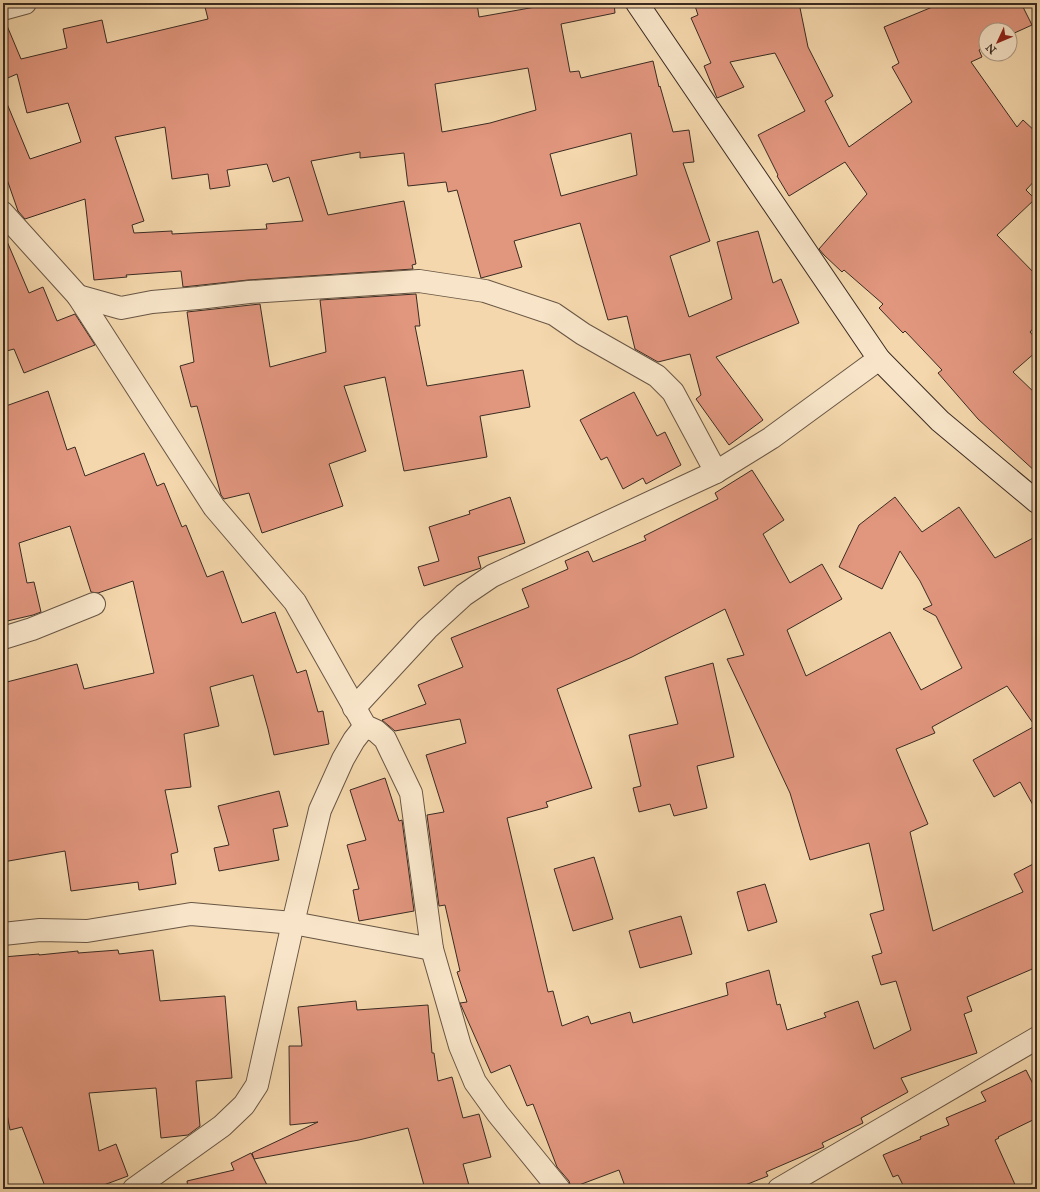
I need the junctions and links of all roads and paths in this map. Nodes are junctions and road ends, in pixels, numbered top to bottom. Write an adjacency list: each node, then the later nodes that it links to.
1 (25, 3): 3 (street)
2 (637, 3): 6 (street)
3 (3, 9)
4 (3, 213): 5 (street)
5 (78, 296): 7 (street); 11 (street)
6 (878, 359): 7 (street); 8 (street)
7 (716, 472): 11 (street)
8 (1037, 502)
9 (94, 604): 10 (street)
10 (3, 638)
11 (360, 717): 12 (street); 14 (street)
12 (293, 923): 13 (street); 14 (street); 16 (street)
13 (3, 934)
14 (432, 949): 17 (street)
15 (1035, 1044): 18 (street)
16 (134, 1189)
17 (559, 1189)
18 (779, 1189)

